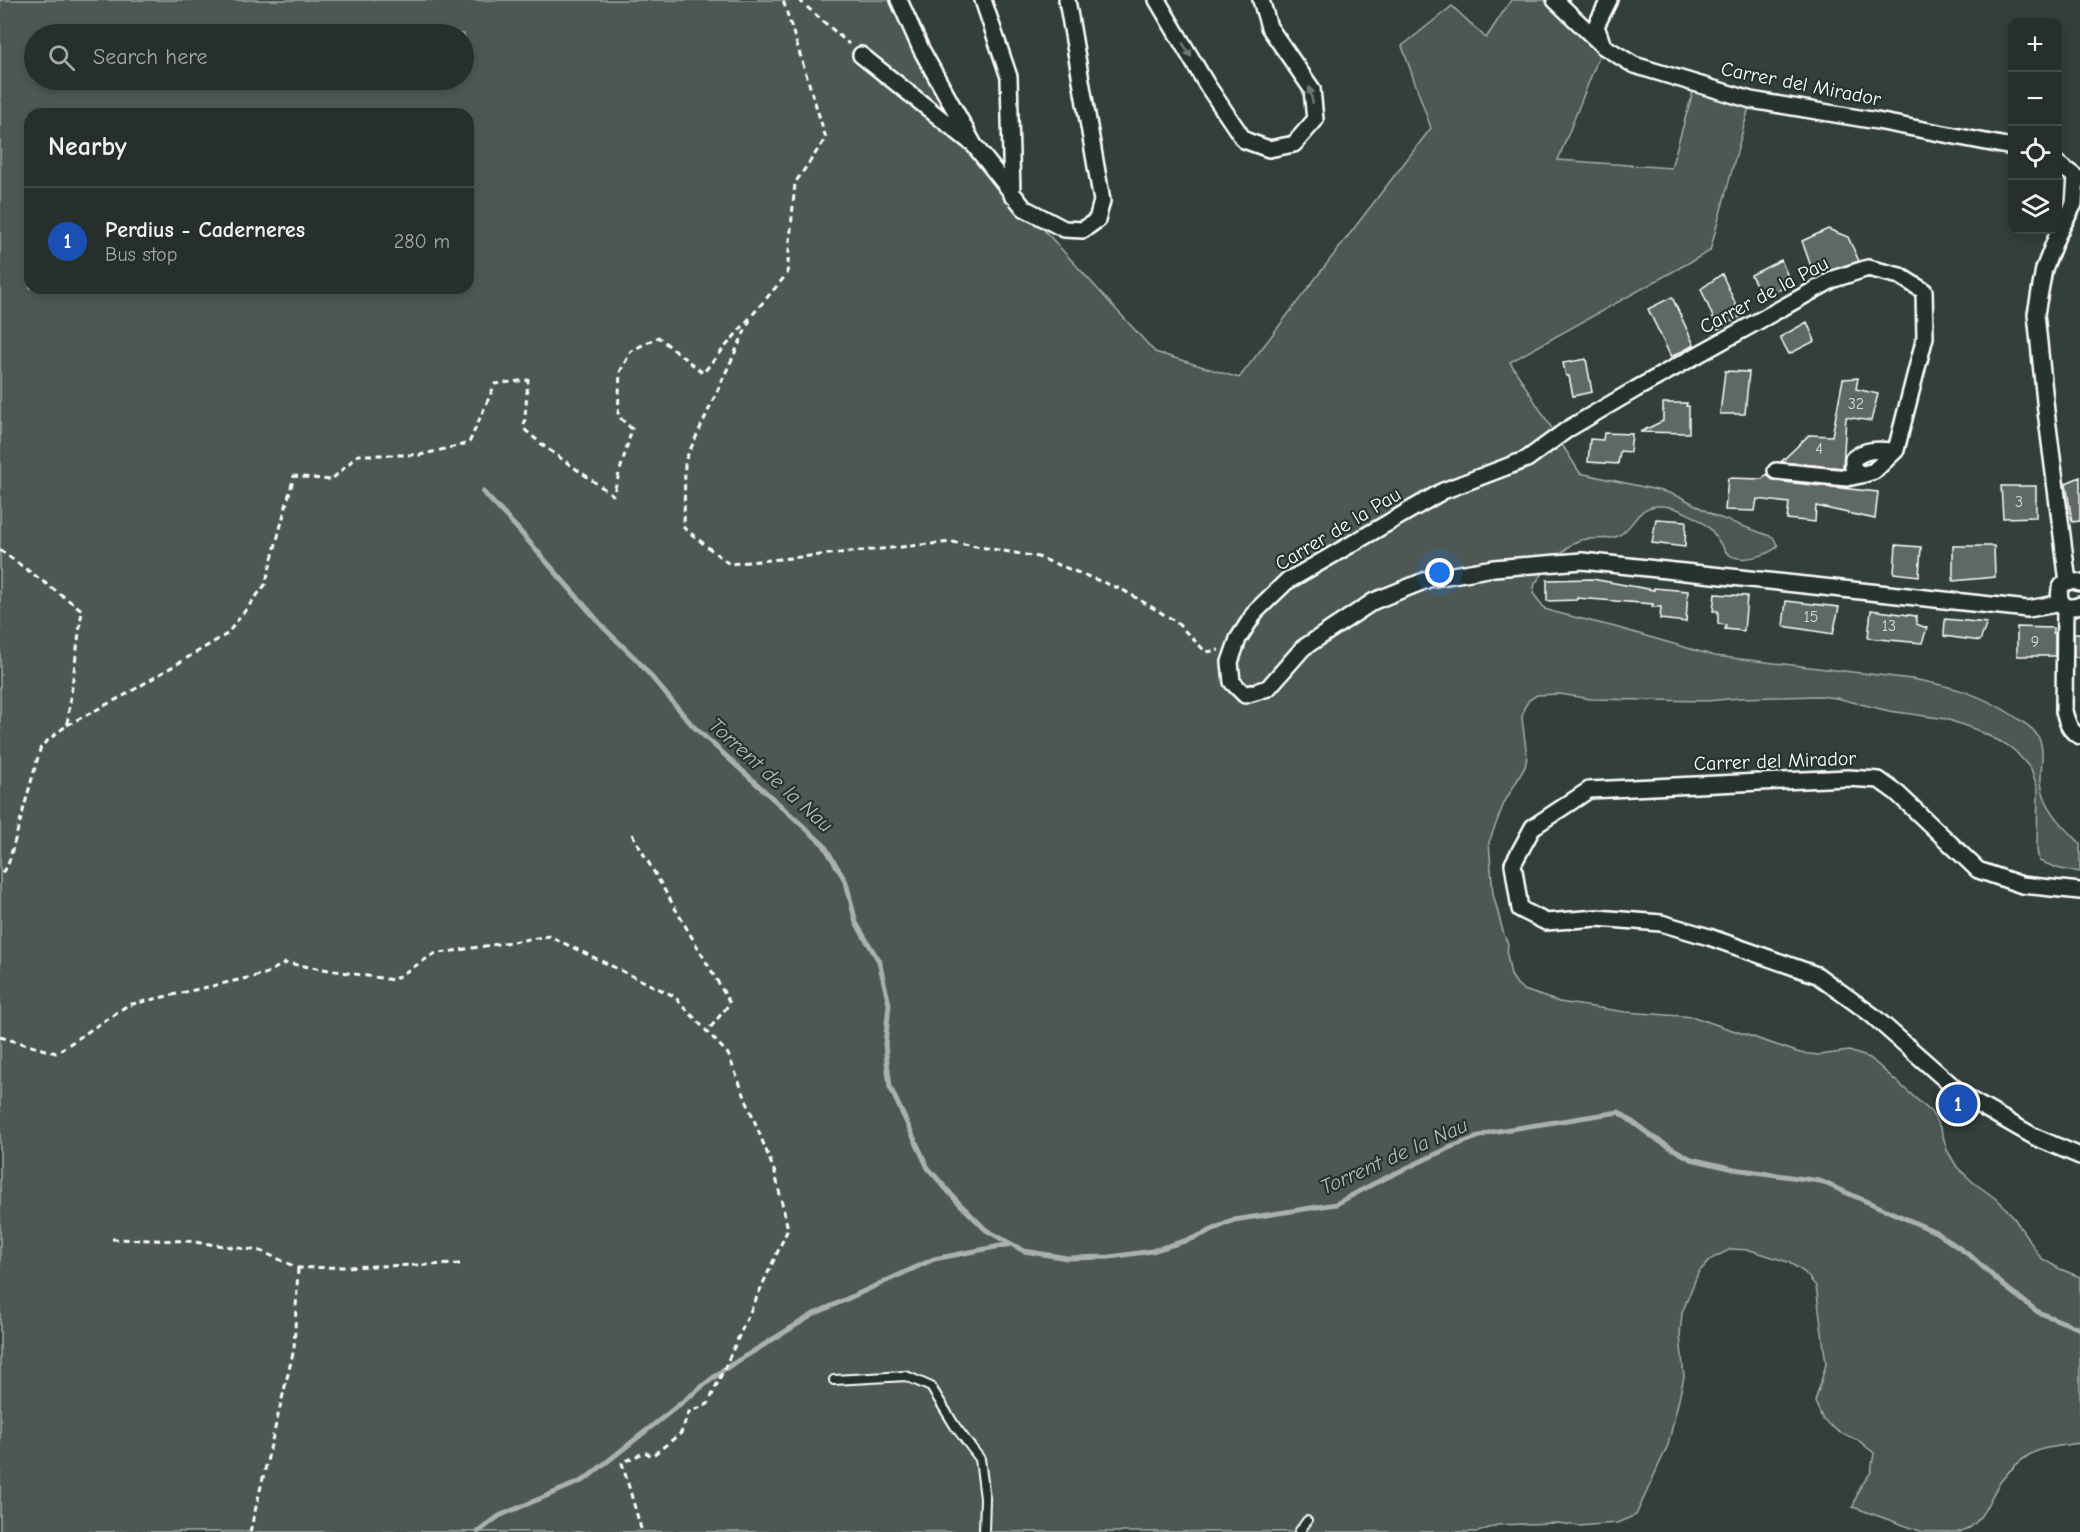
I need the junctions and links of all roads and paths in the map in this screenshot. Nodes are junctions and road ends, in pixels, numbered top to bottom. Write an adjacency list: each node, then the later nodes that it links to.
1 (783, 0): 16 (path)
2 (799, 0): 11 (path)
3 (899, 0): 12 (street)
4 (983, 0): 15 (street)
5 (1067, 0): 15 (street)
6 (1157, 0): 7 (street, one-way to 7)
7 (1261, 0)
8 (1556, 0): 10 (street, Carrer del Mirador)
9 (1609, 0): 10 (street)
10 (1603, 46): 13 (street, Carrer del Mirador)
11 (861, 55): 12 (street)
12 (974, 145): 15 (street)
13 (2008, 146)
14 (2062, 167): 21 (street)
15 (1012, 195)
16 (752, 314): 23 (path); 24 (path)
17 (1895, 451): 19 (street); 19 (street); 23 (street, Carrer de la Pau)
18 (1776, 471): 19 (street)
19 (1861, 475)
20 (0, 550): 24 (path)
21 (2074, 582): 22 (street)
22 (2069, 604): 23 (street, Carrer de la Pau); 25 (street)
23 (1235, 646)
24 (67, 725): 27 (path)
25 (2080, 736)
26 (632, 834): 29 (path)
27 (0, 875)
28 (2080, 891): 31 (street, Carrer del Mirador)
29 (707, 1032): 30 (path); 38 (path)
30 (0, 1037)
31 (2080, 1156)
32 (112, 1239): 34 (path)
33 (464, 1264): 34 (path)
34 (298, 1268): 37 (path)
35 (834, 1380): 39 (lane)
36 (1307, 1521): 40 (lane)
37 (250, 1532)
38 (642, 1532)
39 (984, 1532)
40 (1299, 1532)

